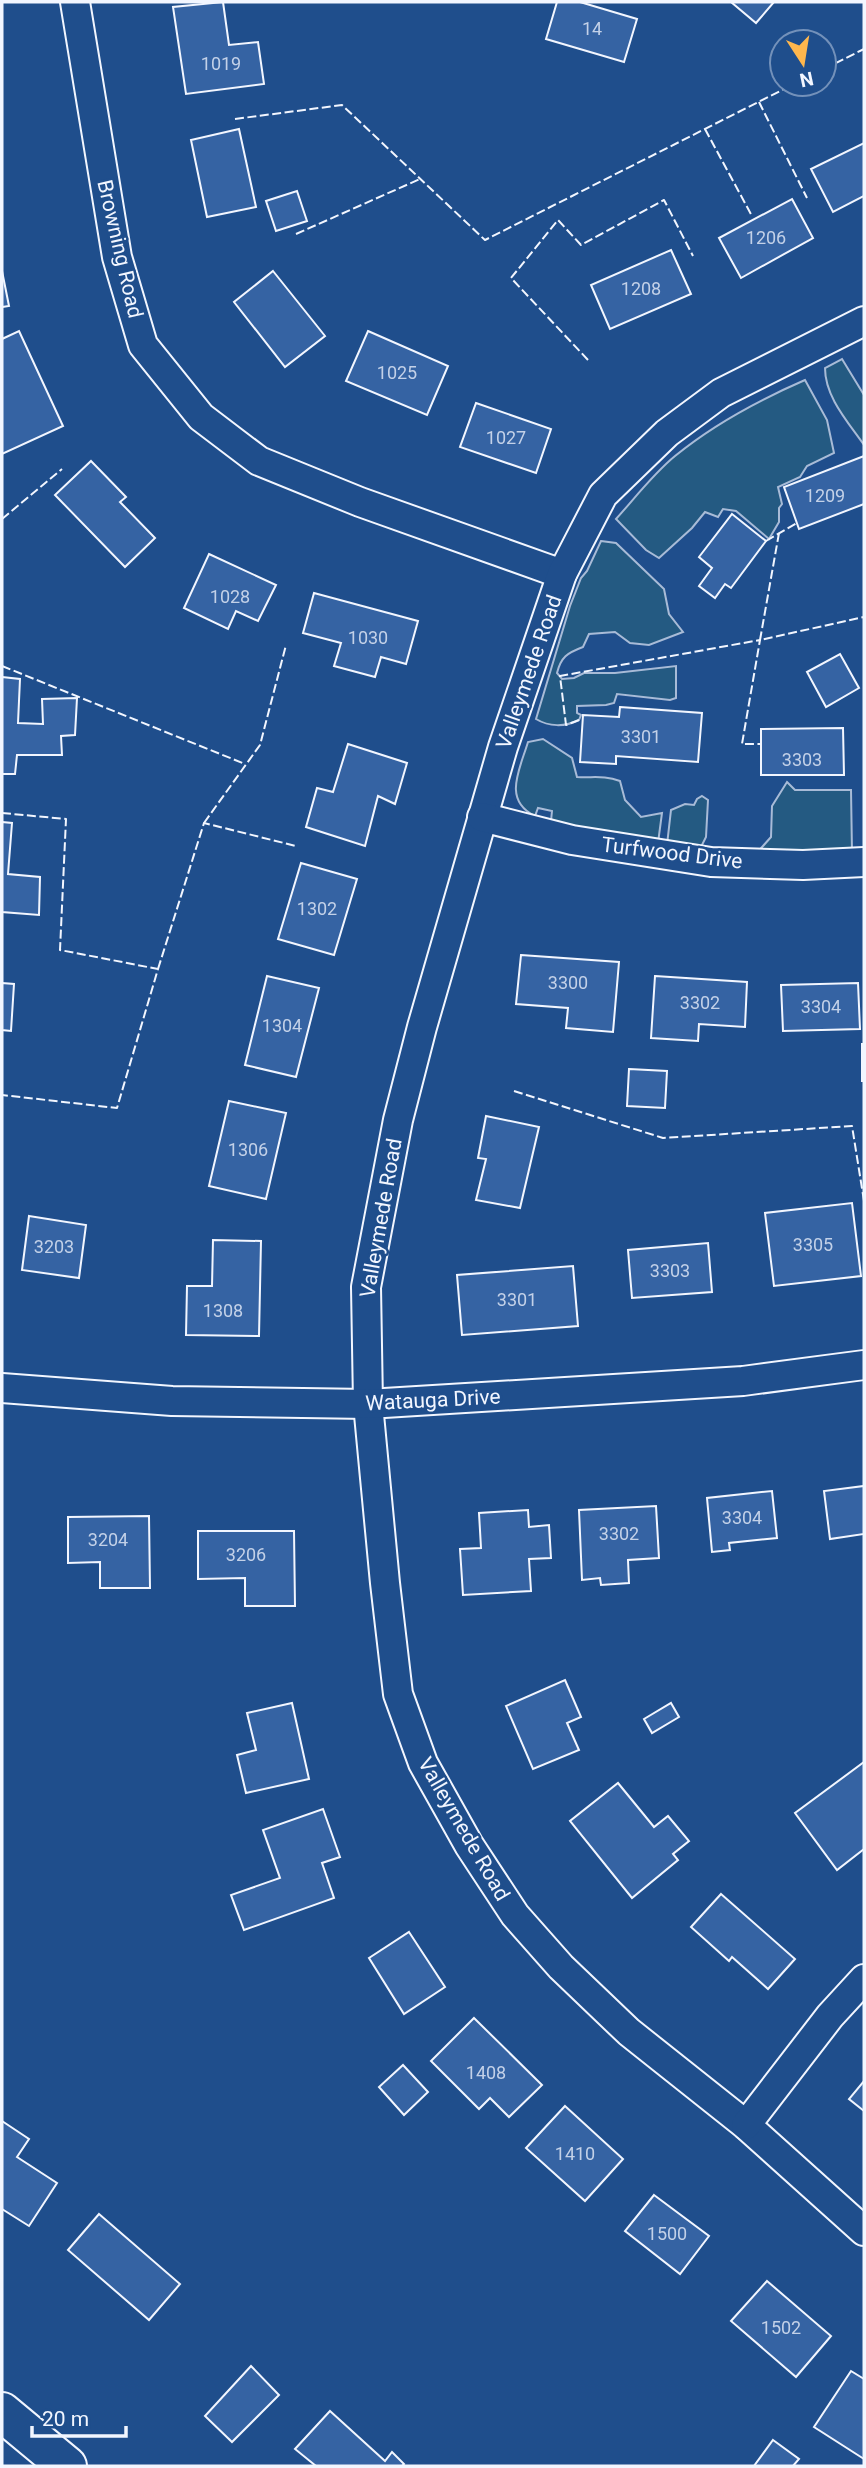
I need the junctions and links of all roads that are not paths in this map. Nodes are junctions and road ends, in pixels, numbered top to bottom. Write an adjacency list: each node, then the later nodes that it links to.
1 (75, 2): 3 (street, Browning Road)
2 (864, 321): 3 (street, Valleymede Road)
3 (562, 574): 4 (street, Valleymede Road)
4 (482, 817): 5 (street, Turfwood Drive); 8 (street, Valleymede Road)
5 (864, 862)
6 (864, 1365): 8 (street, Watauga Drive)
7 (2, 1388): 8 (street, Watauga Drive)
8 (368, 1404): 10 (street, Valleymede Road)
9 (864, 1979): 10 (street)
10 (746, 2125): 11 (street, Valleymede Road)
11 (864, 2231)
12 (2, 2412): 13 (street)
13 (66, 2466)

